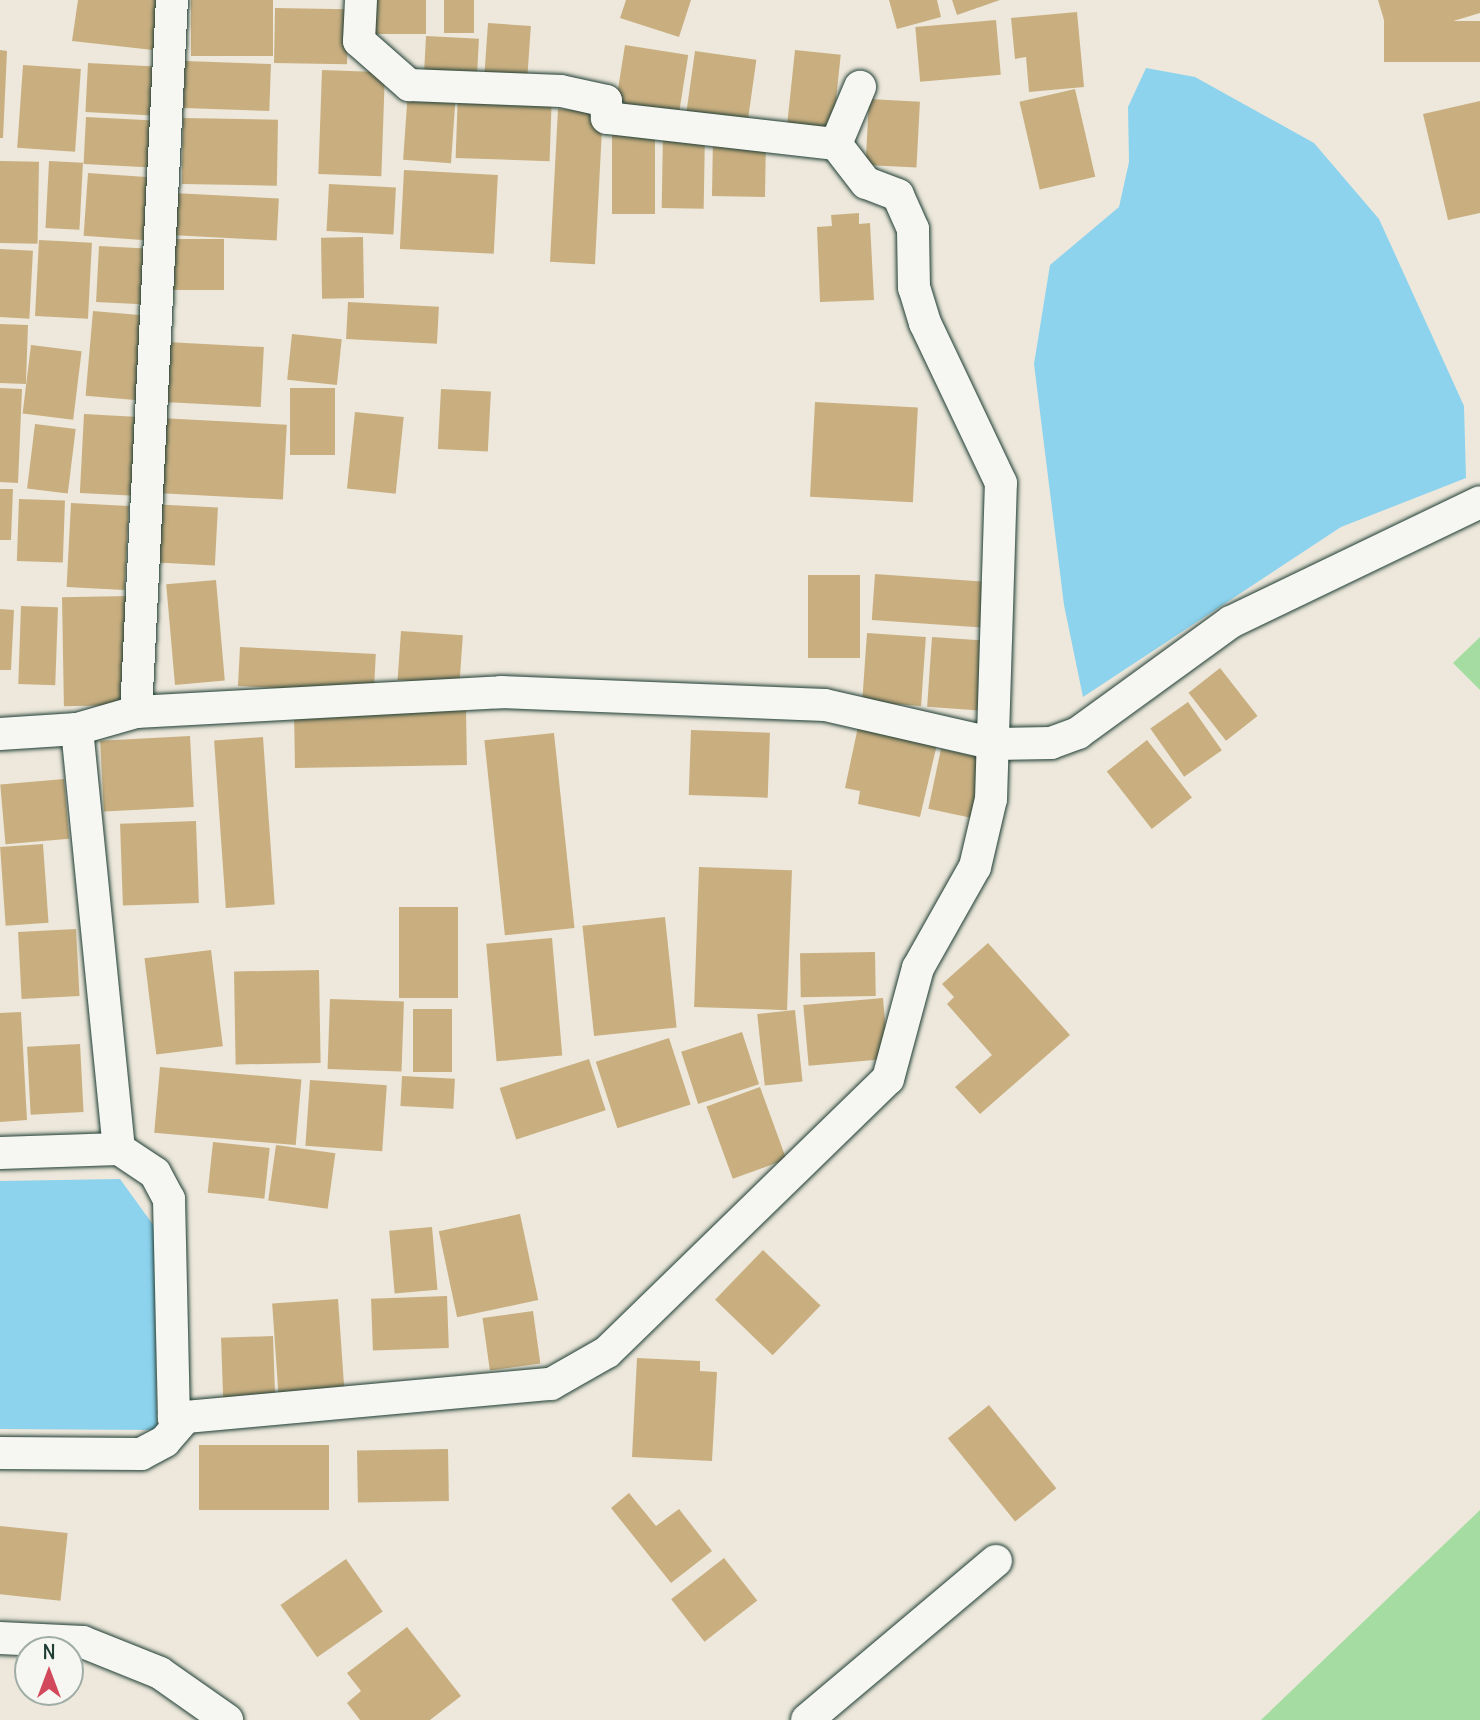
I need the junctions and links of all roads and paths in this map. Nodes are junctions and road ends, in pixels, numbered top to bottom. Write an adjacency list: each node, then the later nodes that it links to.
1 (172, 0): 6 (street)
2 (361, 0): 4 (street)
3 (860, 87): 4 (street)
4 (836, 144): 9 (street)
5 (1480, 502): 9 (street)
6 (136, 712): 7 (street); 9 (street)
7 (77, 729): 8 (street); 10 (street)
8 (0, 734)
9 (995, 744): 12 (street)
10 (119, 1149): 11 (street); 12 (street)
11 (0, 1153)
12 (185, 1418): 13 (street)
13 (0, 1453)
14 (996, 1560): 17 (street)
15 (0, 1638): 16 (street)
16 (227, 1720)
17 (807, 1720)

